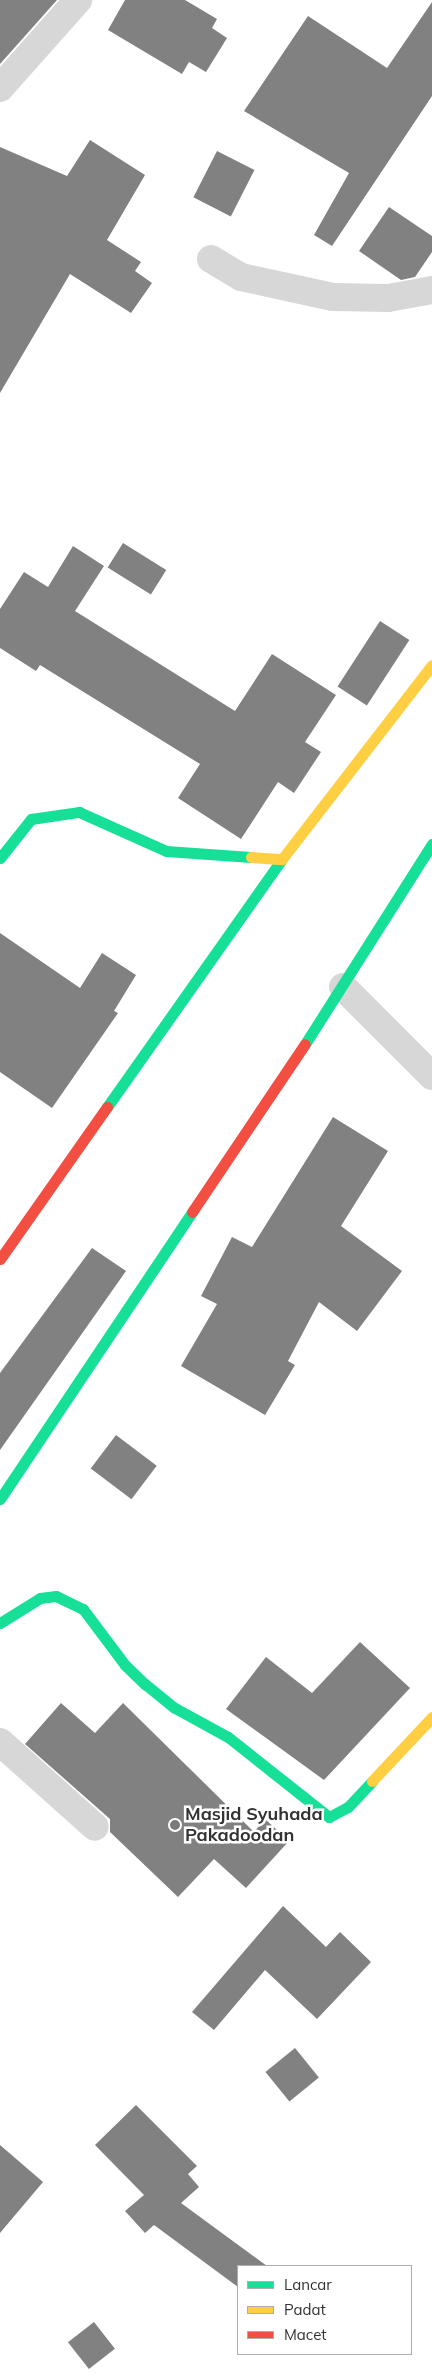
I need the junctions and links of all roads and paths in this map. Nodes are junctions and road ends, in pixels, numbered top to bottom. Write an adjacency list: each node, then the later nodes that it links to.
1 (78, 0): 2 (street)
2 (0, 88)
3 (211, 259): 4 (street)
4 (432, 290)
5 (432, 665): 8 (street)
6 (432, 844): 9 (street)
7 (0, 858): 8 (street)
8 (282, 859): 11 (street)
9 (343, 987): 10 (street); 12 (street)
10 (432, 1076)
11 (0, 1259)
12 (0, 1499)
13 (0, 1623): 14 (street)
14 (432, 1717)
15 (0, 1742): 16 (street)
16 (95, 1828)

